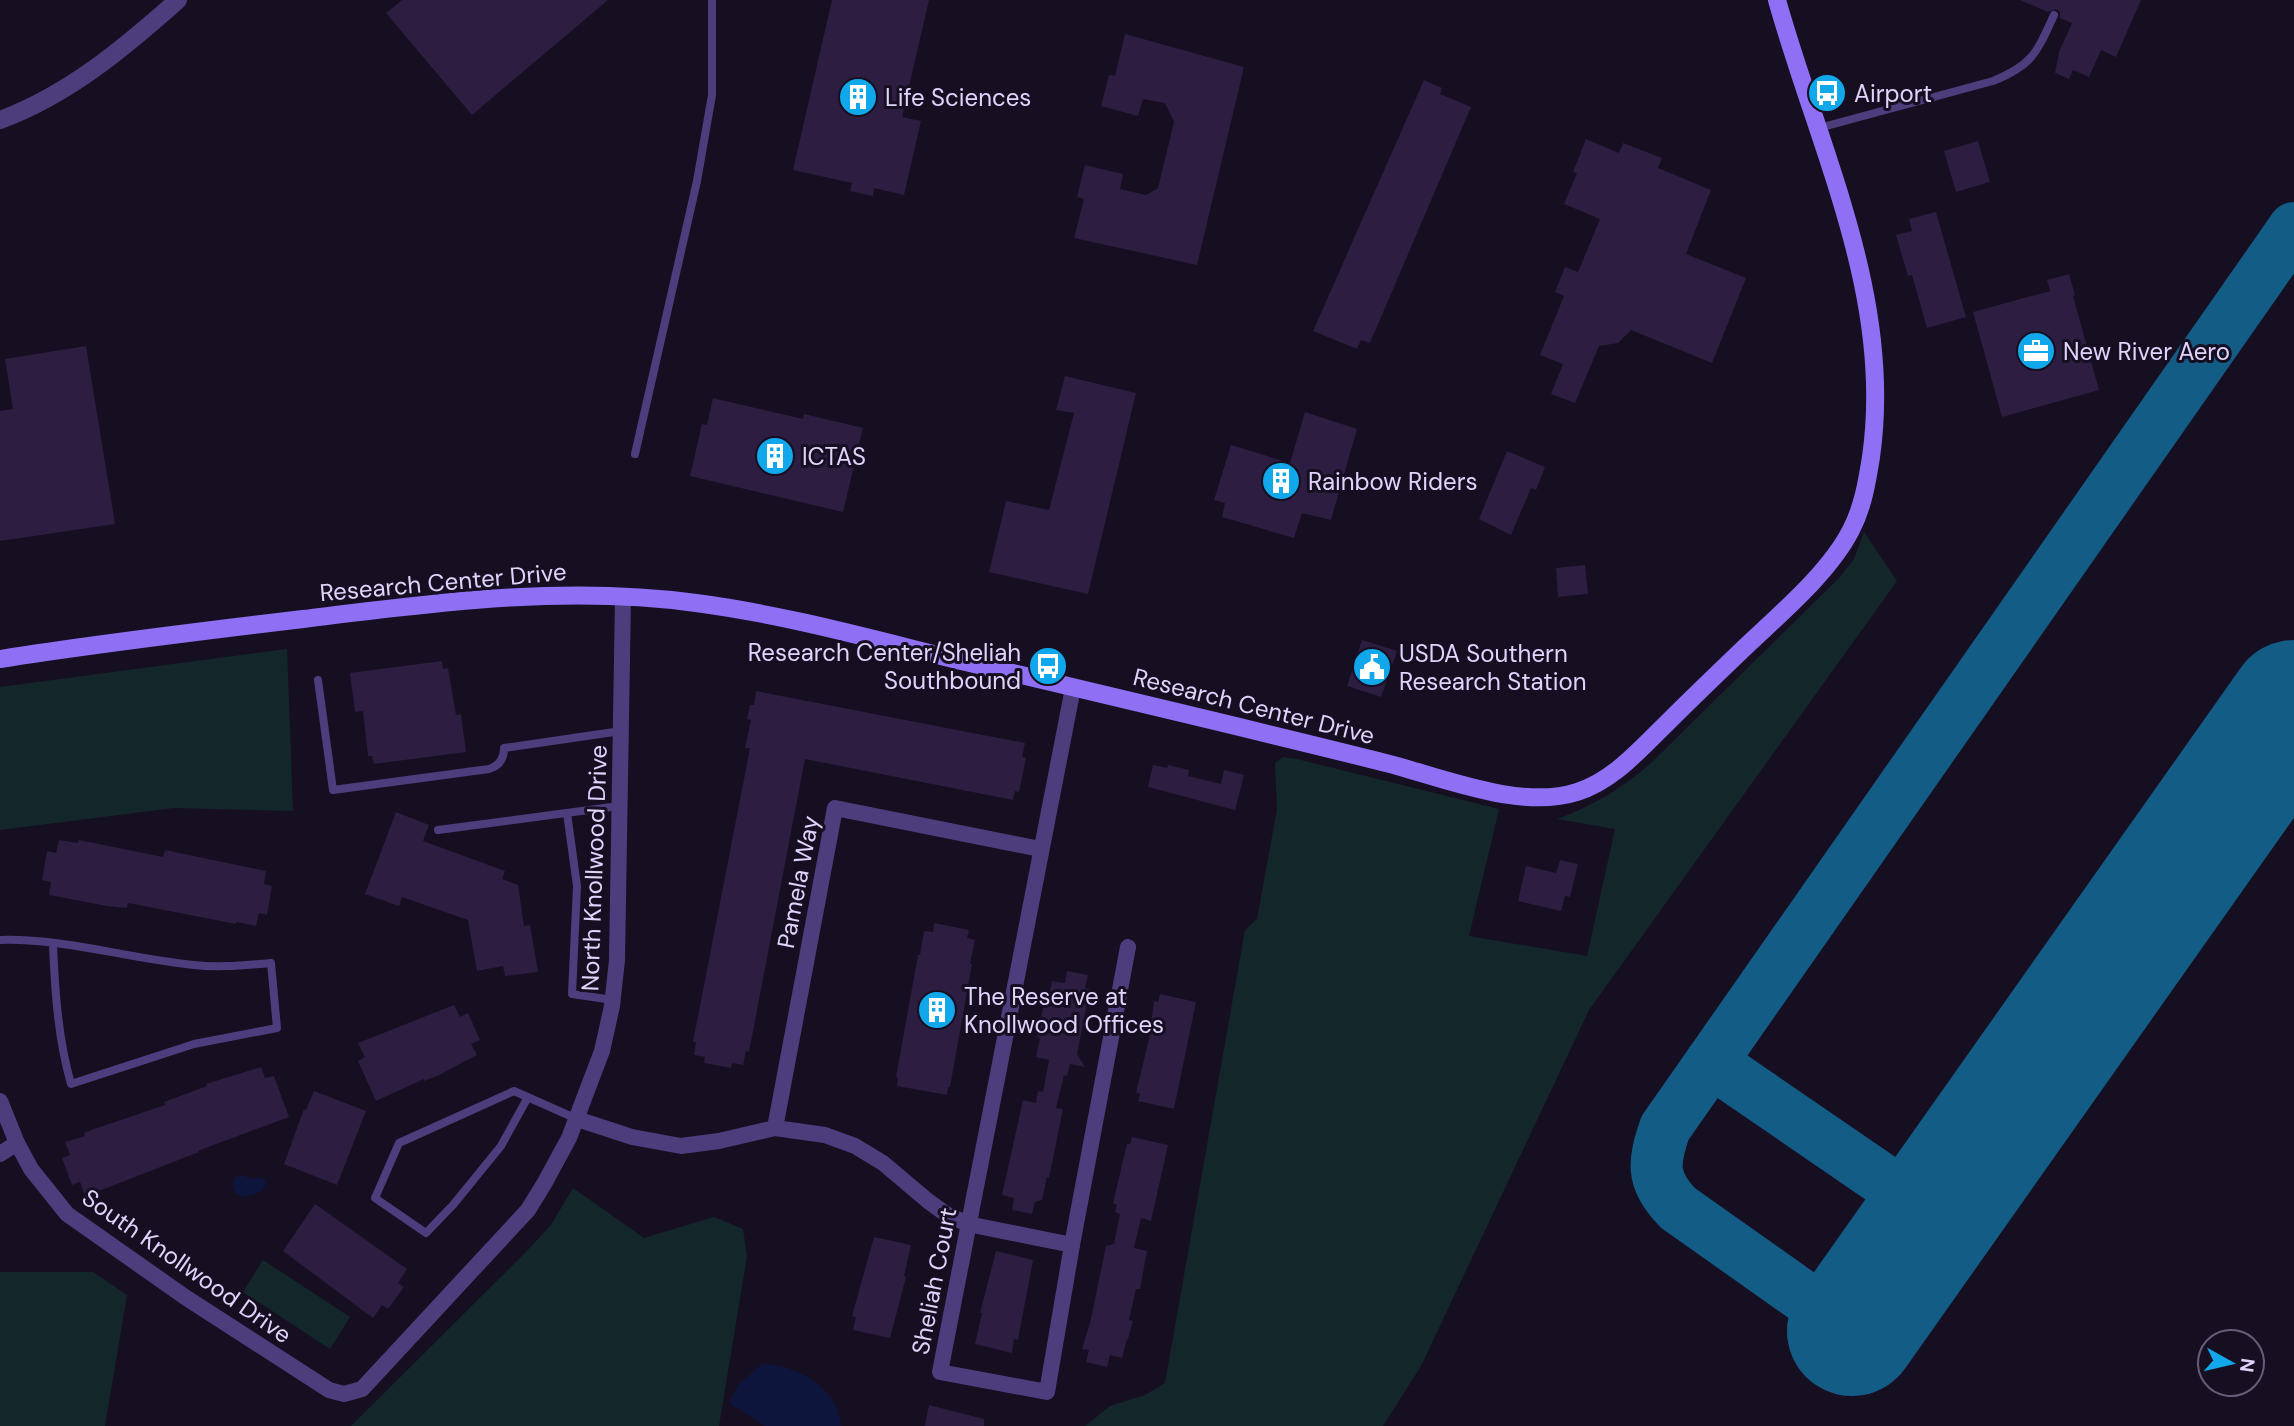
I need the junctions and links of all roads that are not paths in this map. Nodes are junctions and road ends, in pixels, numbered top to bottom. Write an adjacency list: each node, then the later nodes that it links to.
1 (178, 0): 5 (street)
2 (712, 0): 7 (lane)
3 (1777, 0): 6 (main road, Research Center Drive)
4 (2054, 15): 6 (lane)
5 (0, 120)
6 (1819, 128): 11 (main road, Research Center Drive)
7 (635, 454)
8 (623, 597): 9 (main road, Research Center Drive); 11 (main road, Research Center Drive); 12 (street, North Knollwood Drive)
9 (0, 659)
10 (318, 680): 12 (lane)
11 (1073, 688): 16 (street, Sheliah Court)
12 (621, 731): 13 (street, North Knollwood Drive)
13 (619, 806): 14 (lane); 20 (street, North Knollwood Drive)
14 (567, 813): 15 (lane); 20 (lane)
15 (438, 830)
16 (1040, 849): 24 (street, Pamela Way); 27 (street, Sheliah Court)
17 (0, 940): 18 (lane)
18 (52, 944): 18 (lane)
19 (1128, 947): 28 (street, Sheliah Court)
20 (613, 1000): 23 (street, North Knollwood Drive)
21 (528, 1097): 21 (lane); 23 (lane)
22 (0, 1101): 25 (street, South Knollwood Drive)
23 (577, 1119): 24 (street); 29 (street, North Knollwood Drive)
24 (775, 1128): 27 (street)
25 (17, 1143): 26 (street); 29 (street, South Knollwood Drive)
26 (0, 1154)
27 (968, 1224): 28 (street); 28 (street, Sheliah Court)
28 (1072, 1245)
29 (359, 1391)

